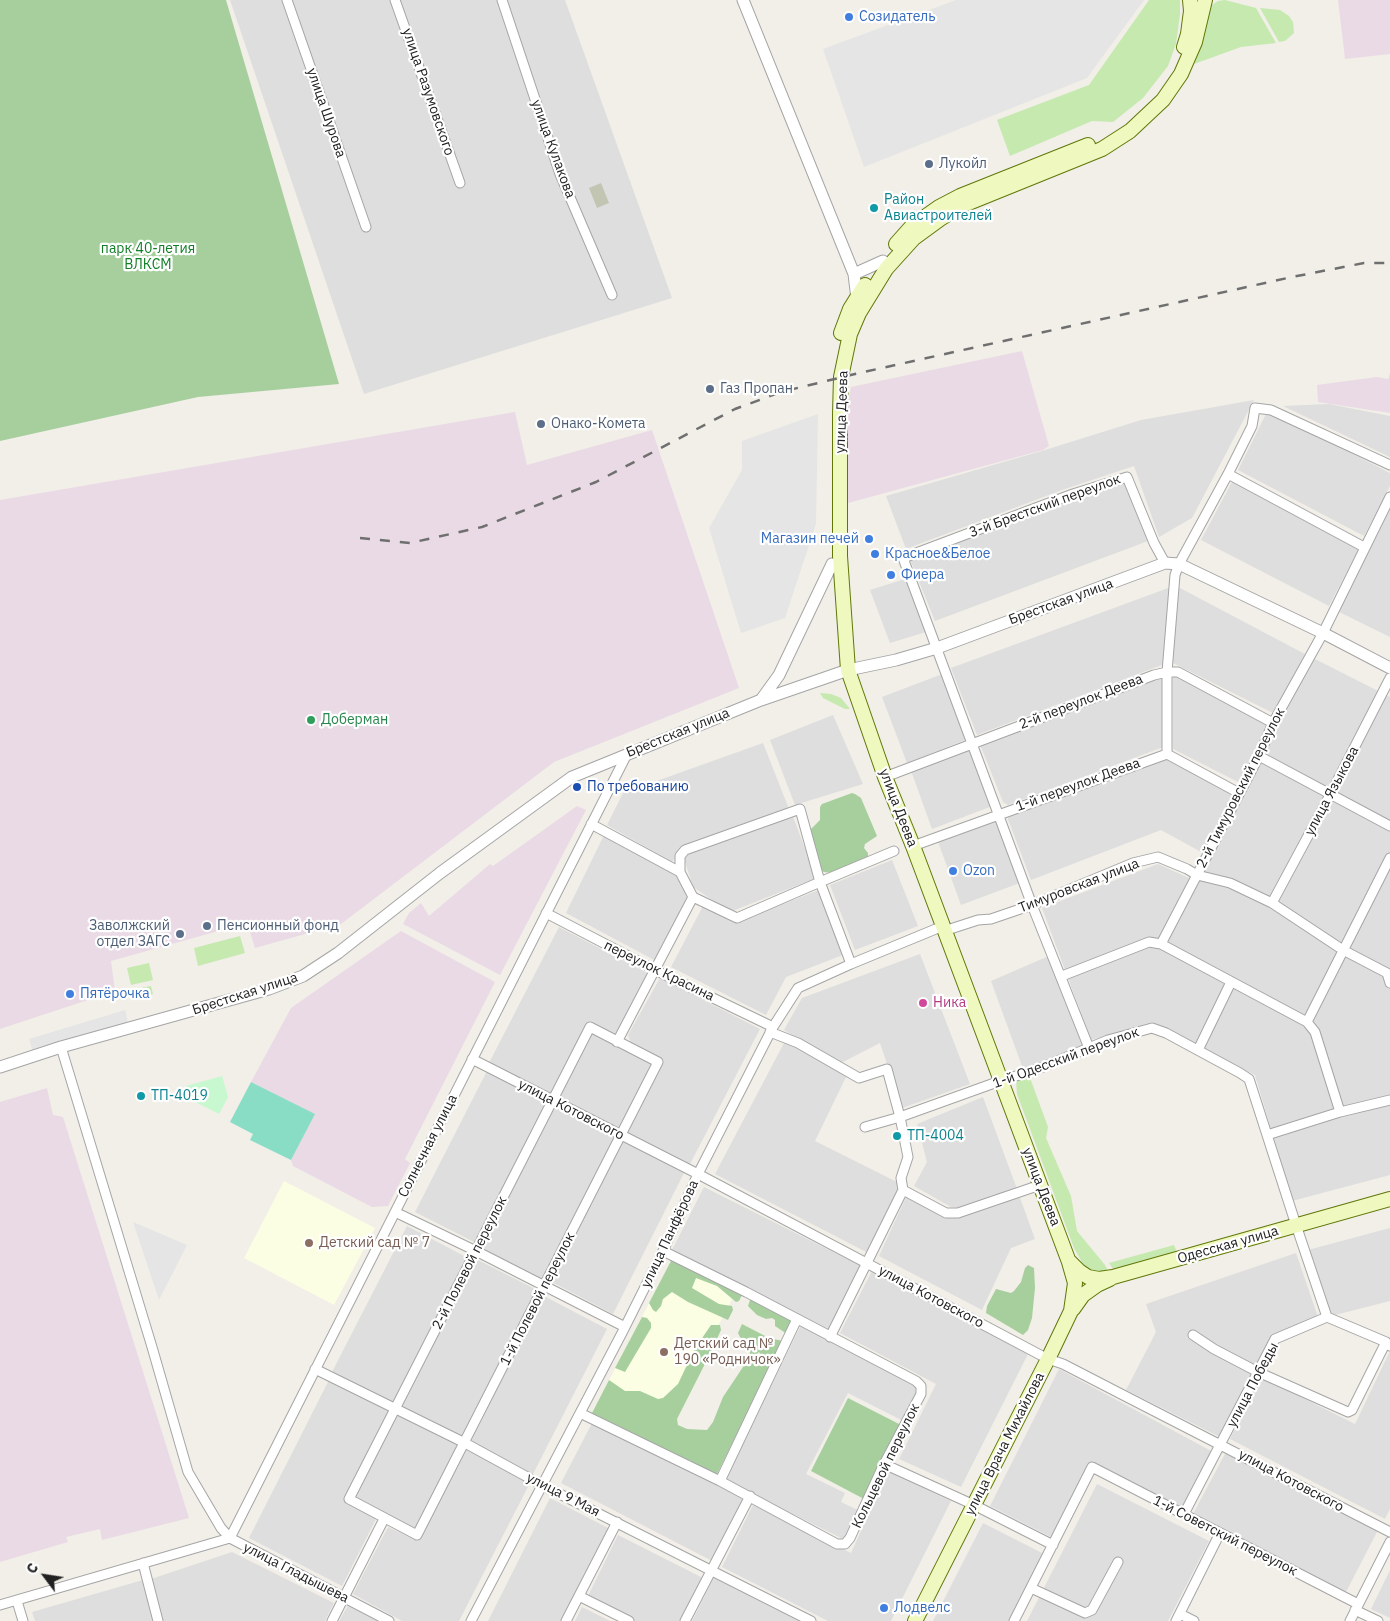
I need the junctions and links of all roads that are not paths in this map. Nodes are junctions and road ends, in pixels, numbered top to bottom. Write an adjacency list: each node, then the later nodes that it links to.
1 (287, 0): 8 (street, улица Шурова)
2 (395, 0): 7 (street, улица Разумовского)
3 (502, 0): 11 (street, улица Кулакова)
4 (743, 0): 10 (street)
5 (1190, 0): 9 (main road)
6 (1205, 0): 23 (main road, улица Деева)
7 (460, 183)
8 (366, 227)
9 (883, 261): 10 (street); 12 (main road)
10 (854, 274): 12 (street)
11 (612, 295)
12 (856, 298): 18 (main road)
13 (1390, 465): 14 (street)
14 (1228, 474): 16 (street); 19 (street)
15 (1390, 497): 16 (street, 2-й Тимуровский переулок)
16 (1364, 547): 20 (street, 2-й Тимуровский переулок)
17 (1164, 563): 19 (street, Брестская улица); 21 (street, Брестская улица); 21 (street, 3-й Брестский переулок)
18 (832, 564): 23 (main road); 26 (street)
19 (1179, 564): 20 (street, Брестская улица); 24 (street)
20 (1323, 633): 22 (street, Брестская улица); 27 (street, 2-й Тимуровский переулок)
21 (937, 648): 23 (street, Брестская улица); 28 (street)
22 (1390, 668)
23 (848, 670): 26 (street, Брестская улица); 32 (main road, улица Деева)
24 (1167, 672): 27 (street); 28 (street, 2-й переулок Деева); 30 (street)
25 (1390, 678): 34 (street, улица Языкова)
26 (761, 700): 29 (street, Брестская улица)
27 (1273, 723): 31 (street, 2-й Тимуровский переулок)
28 (973, 743): 32 (street, 2-й переулок Деева); 35 (street)
29 (627, 754): 36 (street, Солнечная улица); 60 (street, Брестская улица)
30 (1166, 754): 33 (street); 35 (street, 1-й переулок Деева)
31 (1259, 756): 33 (street, 2-й Тимуровский переулок); 34 (street)
32 (885, 777): 38 (main road, улица Деева)
33 (1239, 793): 43 (street, 2-й Тимуровский переулок)
34 (1330, 795): 37 (street); 46 (street, улица Языкова)
35 (1000, 814): 38 (street, 1-й переулок Деева); 47 (street)
36 (592, 824): 42 (street); 48 (street, Солнечная улица)
37 (1390, 826)
38 (913, 846): 49 (main road, улица Деева)
39 (894, 851): 44 (street)
40 (1390, 858): 41 (street)
41 (1388, 869): 51 (street)
42 (680, 872): 44 (street); 45 (street)
43 (1197, 875): 46 (street, Тимуровская улица); 47 (street, Тимуровская улица); 50 (street, 2-й Тимуровский переулок)
44 (820, 882): 45 (street); 52 (street)
45 (693, 897): 53 (street)
46 (1272, 902): 51 (street, Тимуровская улица)
47 (1032, 905): 49 (street, Тимуровская улица); 54 (street)
48 (546, 914): 53 (street, переулок Красина); 63 (street, Солнечная улица)
49 (944, 928): 52 (street, улица Панфёрова); 65 (main road, улица Деева)
50 (1161, 944): 54 (street); 55 (street)
51 (1343, 950): 56 (street, Тимуровская улица); 57 (street)
52 (851, 964): 58 (street, улица Панфёрова)
53 (656, 970): 58 (street, переулок Красина); 59 (street)
54 (1062, 976): 61 (street)
55 (1231, 982): 57 (street); 62 (street)
56 (1390, 983)
57 (1307, 1022): 68 (street)
58 (772, 1029): 69 (street, переулок Красина); 73 (street, улица Панфёрова)
59 (617, 1042): 66 (street, 2-й Полевой переулок); 71 (street, 1-й Полевой переулок)
60 (61, 1048): 64 (street, Брестская улица); 109 (street)
61 (1089, 1048): 62 (street, 1-й Одесский переулок); 65 (street, 1-й Одесский переулок)
62 (1198, 1050): 72 (street, 1-й Одесский переулок)
63 (472, 1059): 66 (street, улица Котовского); 77 (street, Солнечная улица)
64 (0, 1067)
65 (1000, 1081): 69 (street, 1-й Одесский переулок); 74 (main road, улица Деева)
66 (554, 1100): 71 (street, улица Котовского); 79 (street, 2-й Полевой переулок)
67 (1390, 1100): 68 (street)
68 (1340, 1112): 72 (street)
69 (900, 1117): 70 (street, 1-й Одесский переулок); 75 (street, переулок Красина)
70 (865, 1127)
71 (622, 1135): 73 (street, улица Котовского); 84 (street, 1-й Полевой переулок)
72 (1267, 1135): 78 (street, 1-й Одесский переулок)
73 (698, 1174): 80 (street, улица Панфёрова); 82 (street, улица Котовского)
74 (1040, 1185): 75 (street); 81 (main road, улица Деева)
75 (903, 1190): 82 (street)
76 (1390, 1199): 78 (main road, Одесская улица)
77 (395, 1212): 79 (street); 93 (street, Солнечная улица)
78 (1296, 1225): 83 (main road, Одесская улица); 86 (street, 1-й Одесский переулок)
79 (476, 1251): 84 (street); 95 (street, 2-й Полевой переулок)
80 (663, 1252): 87 (street, Кольцевой переулок); 88 (street, улица Панфёрова)
81 (1069, 1262): 83 (main road, Одесская улица); 85 (main road, улица Врача Михайлова)
82 (866, 1263): 90 (street); 92 (street, улица Котовского)
83 (1113, 1277): 85 (main road)
84 (544, 1286): 88 (street); 97 (street, 1-й Полевой переулок)
85 (1071, 1311): 92 (main road, улица Врача Михайлова)
86 (1328, 1318): 91 (street); 94 (street, улица Победы)
87 (797, 1319): 90 (street, Кольцевой переулок); 100 (street)
88 (625, 1328): 96 (street, улица Панфёрова)
89 (1193, 1335): 94 (street)
90 (830, 1336): 99 (street, Кольцевой переулок)
91 (1388, 1344): 94 (street)
92 (1048, 1359): 98 (street, улица Котовского); 103 (main road, улица Врача Михайлова)
93 (315, 1369): 95 (street, улица 9 Мая); 109 (street, Солнечная улица)
94 (1258, 1372): 98 (street, улица Победы)
95 (396, 1409): 97 (street, улица 9 Мая); 105 (street, 2-й Полевой переулок)
96 (580, 1413): 100 (street, Кольцевой переулок); 101 (street, улица Панфёрова)
97 (465, 1443): 101 (street, улица 9 Мая); 105 (street, 1-й Полевой переулок)
98 (1221, 1444): 104 (street, улица Победы); 107 (street, улица Котовского)
99 (884, 1464): 102 (street, Кольцевой переулок); 103 (street)
100 (720, 1481): 102 (street, Кольцевой переулок)
101 (542, 1484): 106 (street, улица 9 Мая); 126 (street, улица Панфёрова)
102 (750, 1496): 114 (street)
103 (974, 1505): 111 (street); 131 (main road, улица Врача Михайлова)
104 (1184, 1514): 108 (street, 1-й Советский переулок); 111 (street, 1-й Советский переулок)
105 (384, 1519): 117 (street)
106 (617, 1522): 114 (street, улица 9 Мая); 116 (street)
107 (1390, 1532)
108 (1220, 1533): 120 (street, 1-й Советский переулок); 121 (street)
109 (230, 1538): 113 (street); 117 (street, улица Гладышева)
110 (1390, 1542): 120 (street)
111 (1053, 1545): 115 (street)
112 (1118, 1562): 115 (street)
113 (143, 1563): 118 (street); 123 (street)
114 (711, 1569): 129 (street); 130 (street, улица 9 Мая)
115 (1031, 1588): 132 (street)
116 (579, 1596): 127 (street); 128 (street)
117 (344, 1597): 124 (street); 125 (street, улица Гладышева)
118 (17, 1600): 119 (street); 122 (street)
119 (0, 1605)
120 (1357, 1607): 134 (street); 135 (street, 1-й Советский переулок)
121 (1178, 1617): 133 (street)
122 (23, 1621)
123 (158, 1621)
124 (332, 1621)
125 (389, 1621)
126 (471, 1621)
127 (566, 1621)
128 (629, 1621)
129 (685, 1621)
130 (811, 1621)
131 (915, 1621)
132 (1014, 1621)
133 (1194, 1621)
134 (1350, 1621)
135 (1378, 1621)

